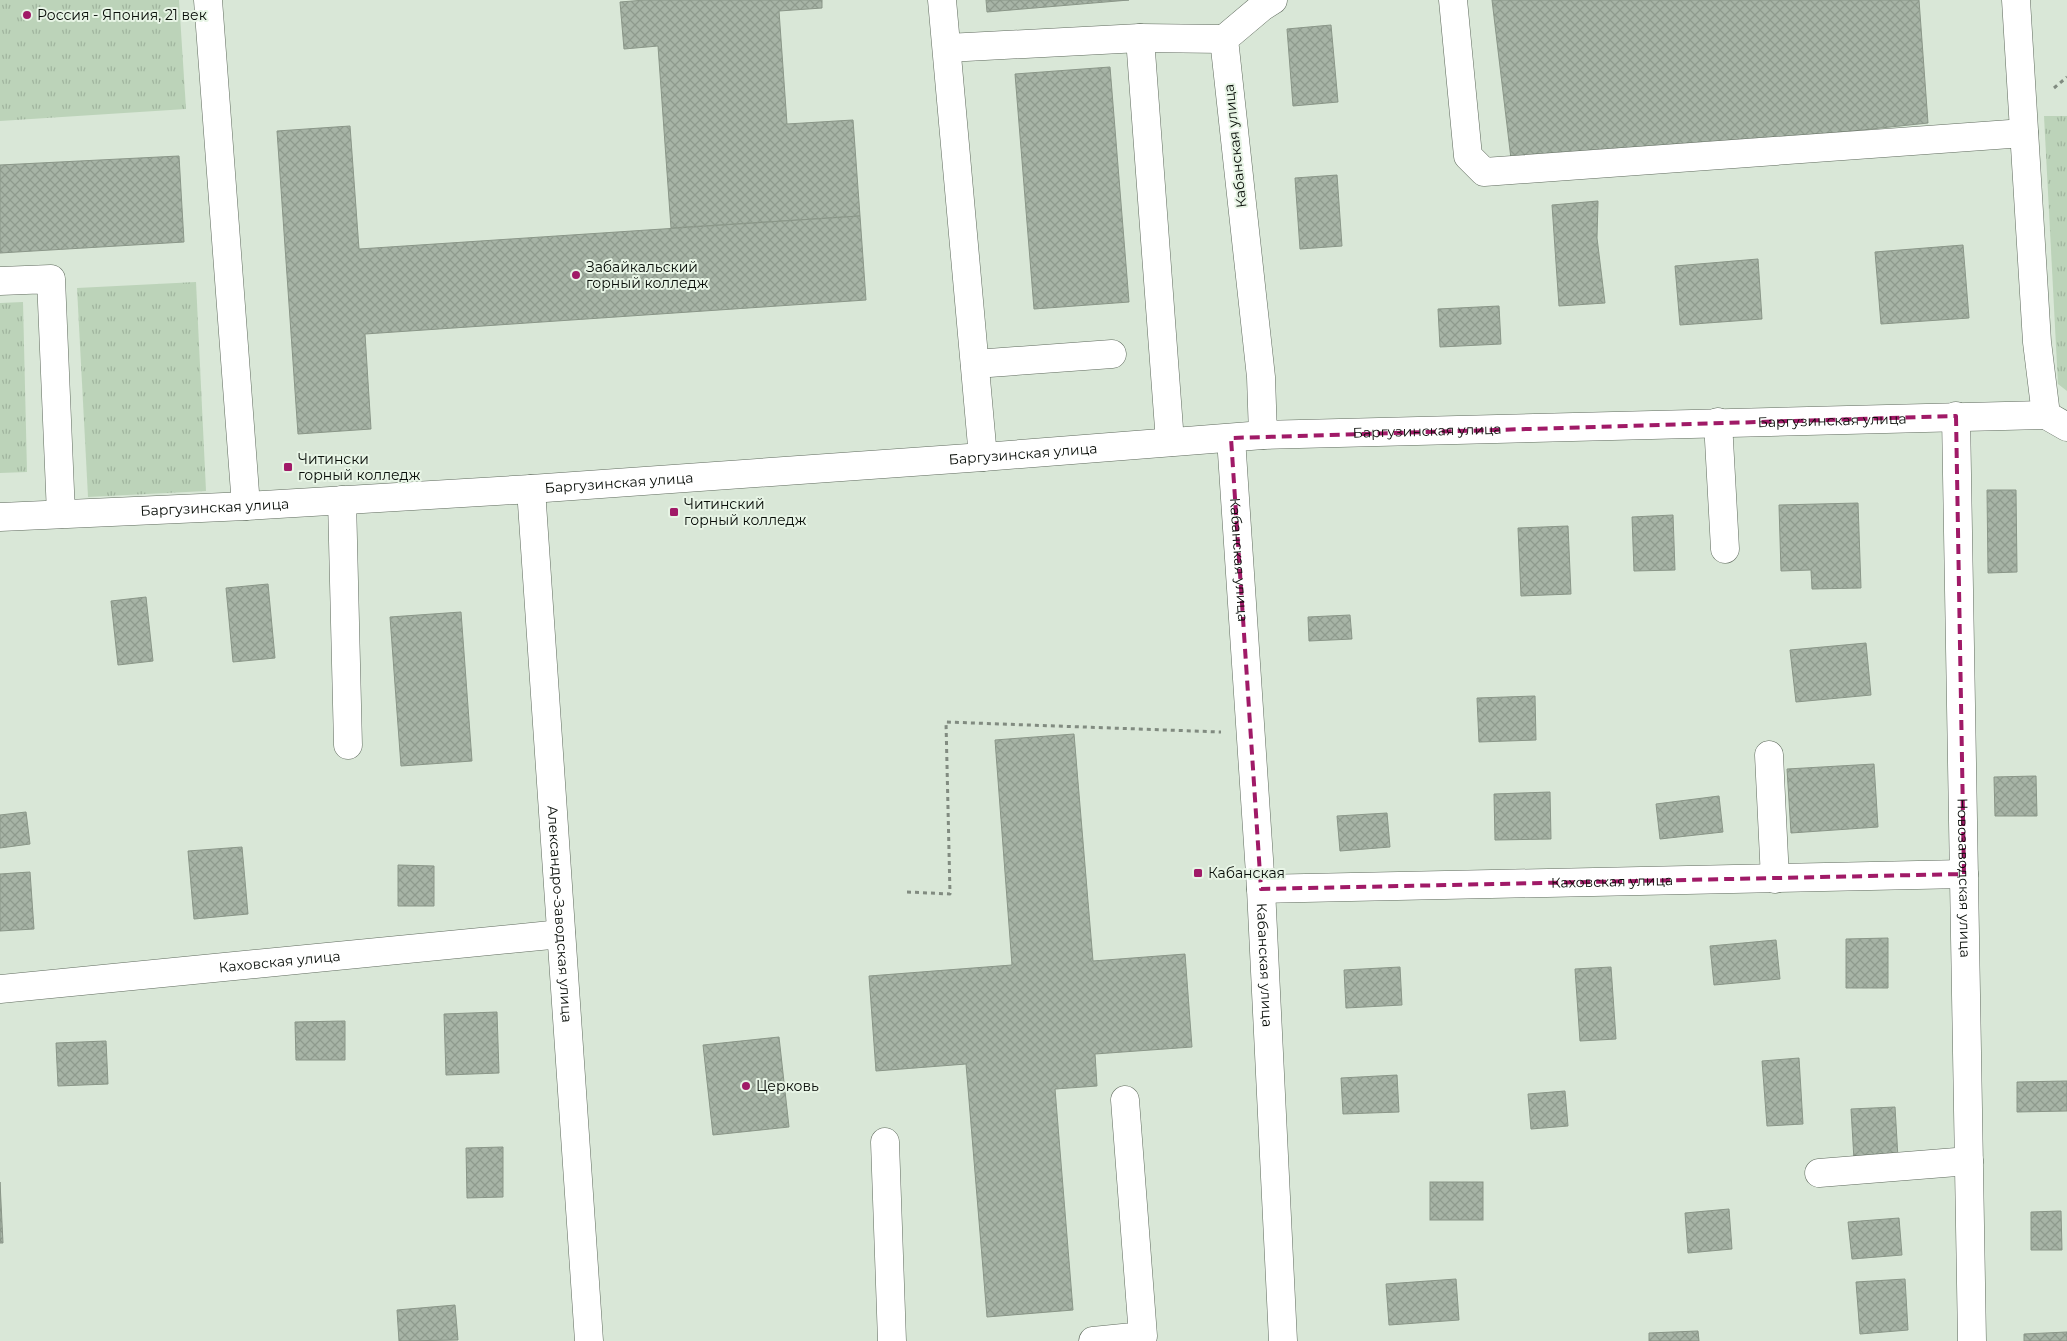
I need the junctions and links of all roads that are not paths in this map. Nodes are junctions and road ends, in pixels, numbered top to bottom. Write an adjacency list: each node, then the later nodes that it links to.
1 (208, 0): 22 (street)
2 (942, 0): 8 (street)
3 (1274, 0): 7 (street)
4 (1453, 0): 9 (street)
5 (2016, 0): 9 (street)
6 (1140, 38): 7 (street); 8 (street); 18 (street)
7 (1224, 39): 16 (street, Кабанская улица)
8 (947, 48): 12 (street)
9 (2024, 133): 14 (street)
10 (0, 281): 23 (street)
11 (1112, 354): 12 (street)
12 (975, 364): 19 (street)
13 (1956, 416): 14 (street, Баргузинская улица); 15 (street, Баргузинская улица); 28 (street, Новозаводская улица)
14 (2057, 421)
15 (1718, 422): 16 (street, Баргузинская улица); 25 (street)
16 (1263, 435): 17 (street, Баргузинская улица)
17 (1231, 438): 18 (street, Баргузинская улица); 30 (street, Кабанская улица)
18 (1170, 442): 19 (street, Баргузинская улица)
19 (983, 457): 20 (street, Баргузинская улица)
20 (531, 488): 21 (street, Баргузинская улица); 31 (street, Александро-Заводская улица)
21 (342, 500): 22 (street, Баргузинская улица); 26 (street)
22 (246, 506): 23 (street, Баргузинская улица)
23 (61, 514): 24 (street, Баргузинская улица)
24 (0, 517)
25 (1725, 549)
26 (348, 744)
27 (1769, 755): 29 (street)
28 (1964, 874): 29 (street, Каховская улица); 35 (street, Новозаводская улица)
29 (1774, 878): 30 (street, Каховская улица)
30 (1261, 890): 40 (street, Кабанская улица)
31 (561, 934): 32 (street, Каховская улица); 37 (street, Александро-Заводская улица)
32 (0, 989)
33 (1125, 1100): 39 (street)
34 (885, 1142): 38 (street)
35 (1968, 1161): 36 (street); 41 (street, Новозаводская улица)
36 (1819, 1173)
37 (589, 1341)
38 (892, 1341)
39 (1093, 1341)
40 (1283, 1341)
41 (1972, 1341)

